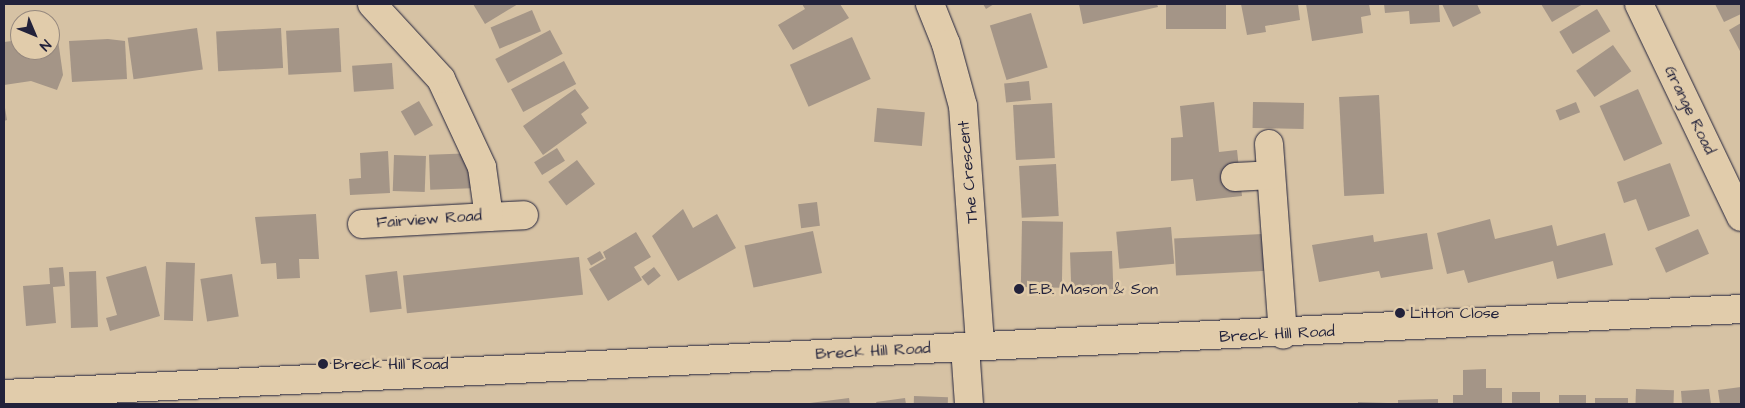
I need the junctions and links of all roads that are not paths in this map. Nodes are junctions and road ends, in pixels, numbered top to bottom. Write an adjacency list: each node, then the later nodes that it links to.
1 (372, 4): 8 (street, Fairview Road)
2 (930, 4): 13 (street, The Crescent)
3 (1639, 4): 9 (street, Grange Road)
4 (1269, 144): 5 (street)
5 (1271, 175): 6 (street); 12 (street)
6 (1235, 177)
7 (524, 215): 8 (street)
8 (489, 217): 10 (street, Fairview Road)
9 (1741, 217)
10 (362, 224)
11 (1741, 309): 12 (street, Breck Hill Road)
12 (1283, 334): 13 (street, Breck Hill Road)
13 (972, 346): 14 (street, Breck Hill Road); 15 (street, The Crescent)
14 (4, 394)
15 (969, 404)

